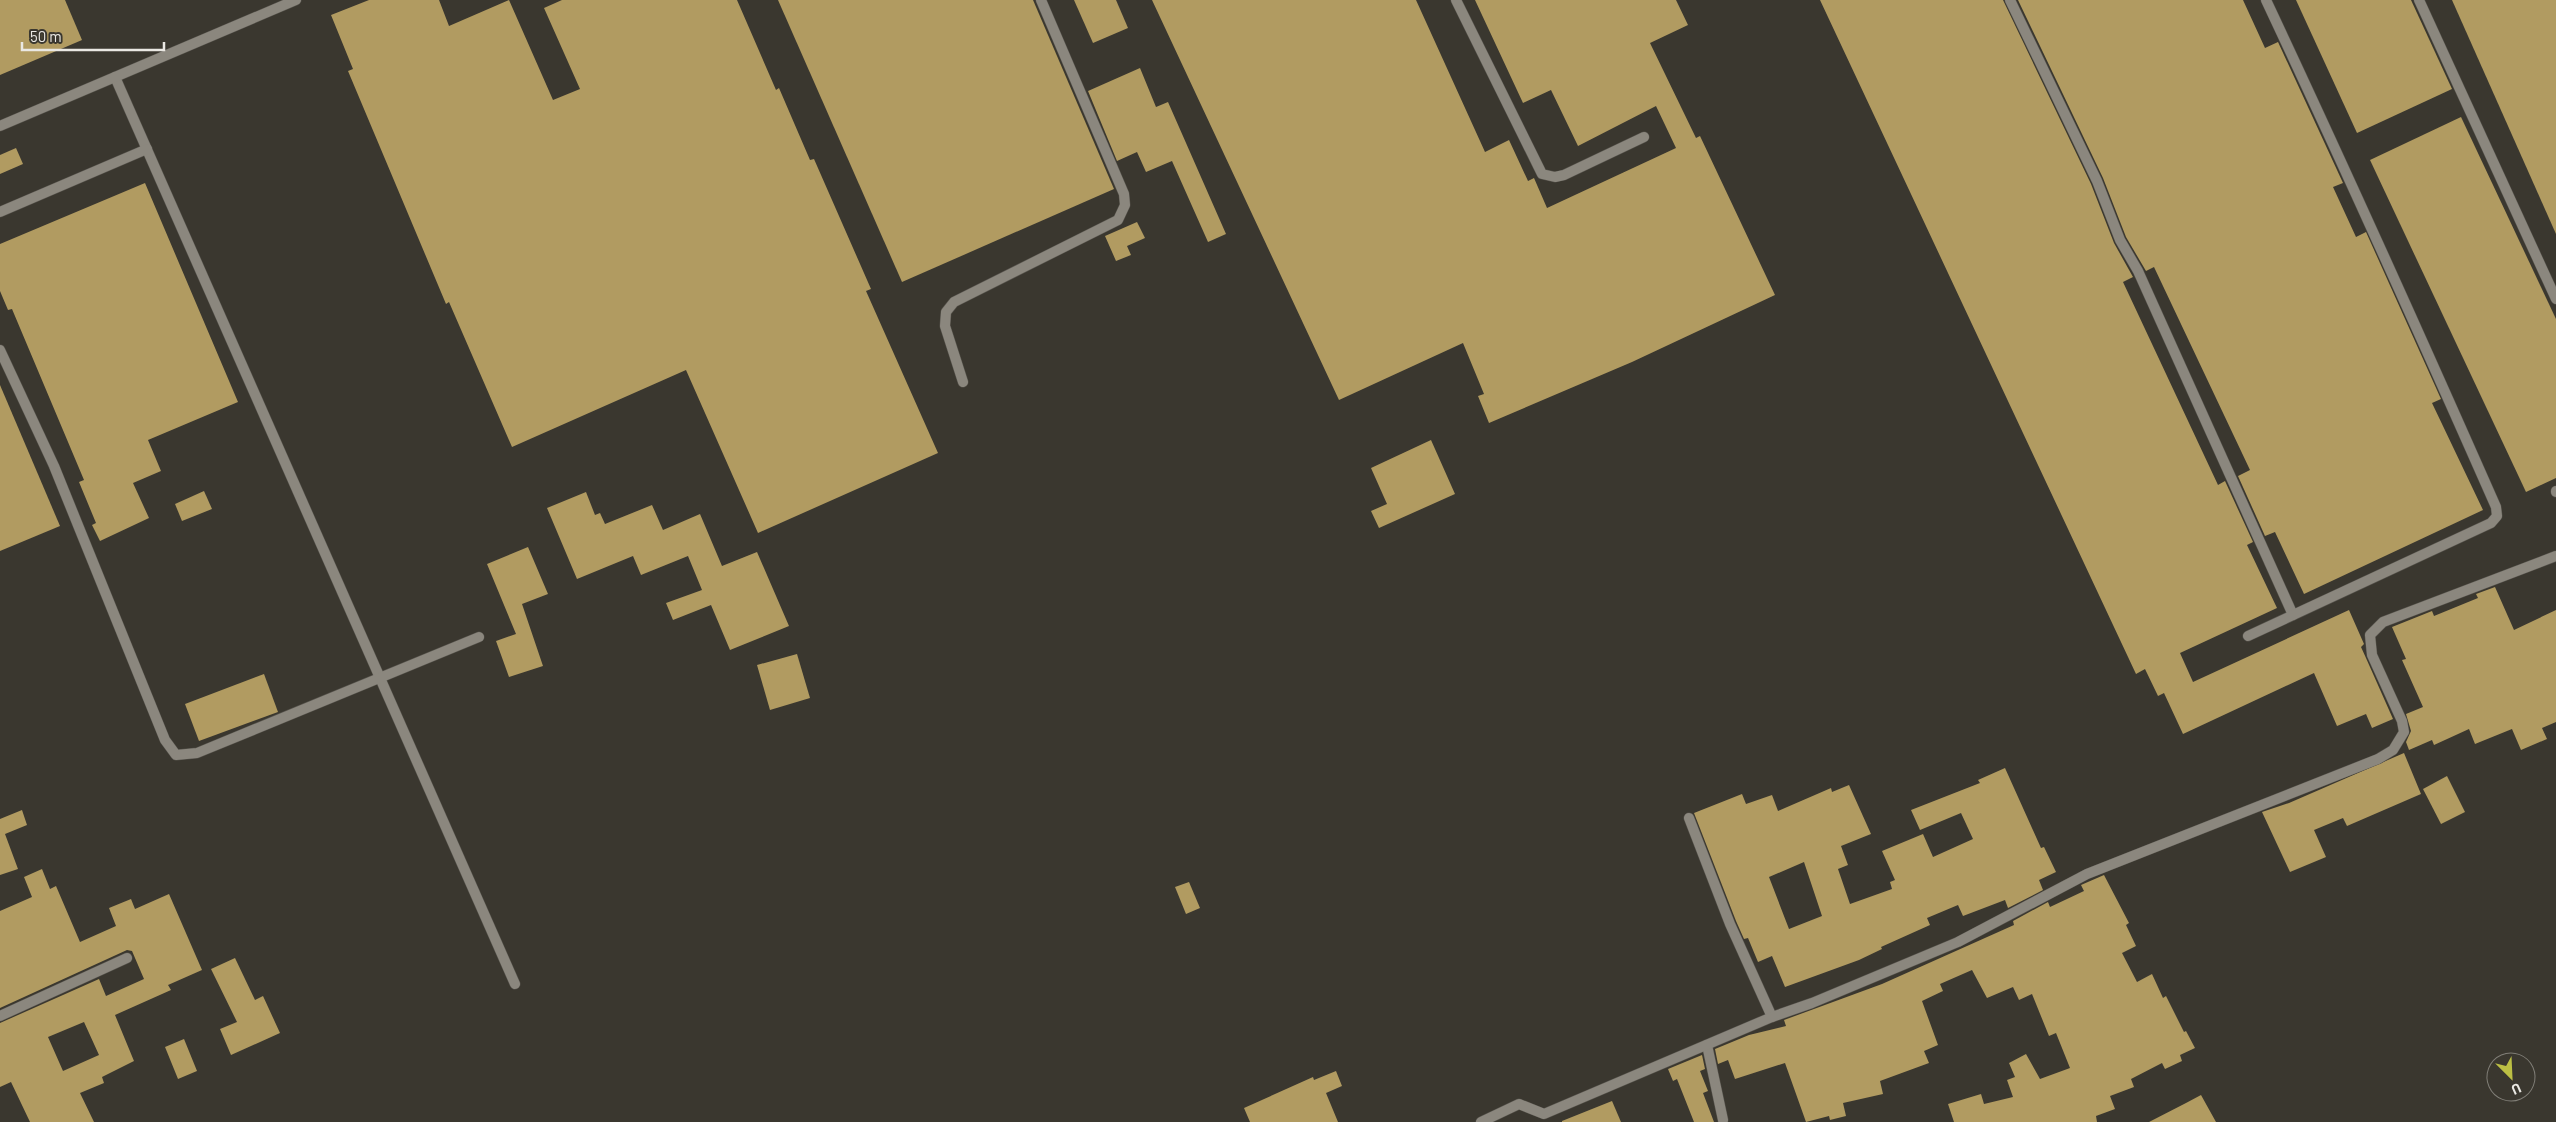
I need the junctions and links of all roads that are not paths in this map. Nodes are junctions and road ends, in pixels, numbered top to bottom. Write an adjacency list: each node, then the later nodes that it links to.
1 (296, 0): 7 (street)
2 (1041, 0): 14 (street)
3 (1456, 0): 9 (street)
4 (2010, 0): 16 (street)
5 (2266, 0): 16 (street)
6 (2420, 0): 12 (street)
7 (115, 77): 8 (street); 10 (street)
8 (0, 126)
9 (1644, 137)
10 (146, 149): 11 (street); 19 (street)
11 (0, 212)
12 (2556, 299)
13 (0, 350): 19 (street)
14 (963, 382)
15 (2556, 556): 24 (street)
16 (2293, 615): 17 (street)
17 (2248, 636)
18 (479, 637): 19 (street)
19 (380, 678): 22 (street)
20 (1689, 818): 24 (street)
21 (127, 958): 23 (street)
22 (515, 984)
23 (0, 1016)
24 (1772, 1017): 25 (street)
25 (1707, 1045): 26 (street); 27 (street)
26 (1723, 1120)
27 (1481, 1122)

